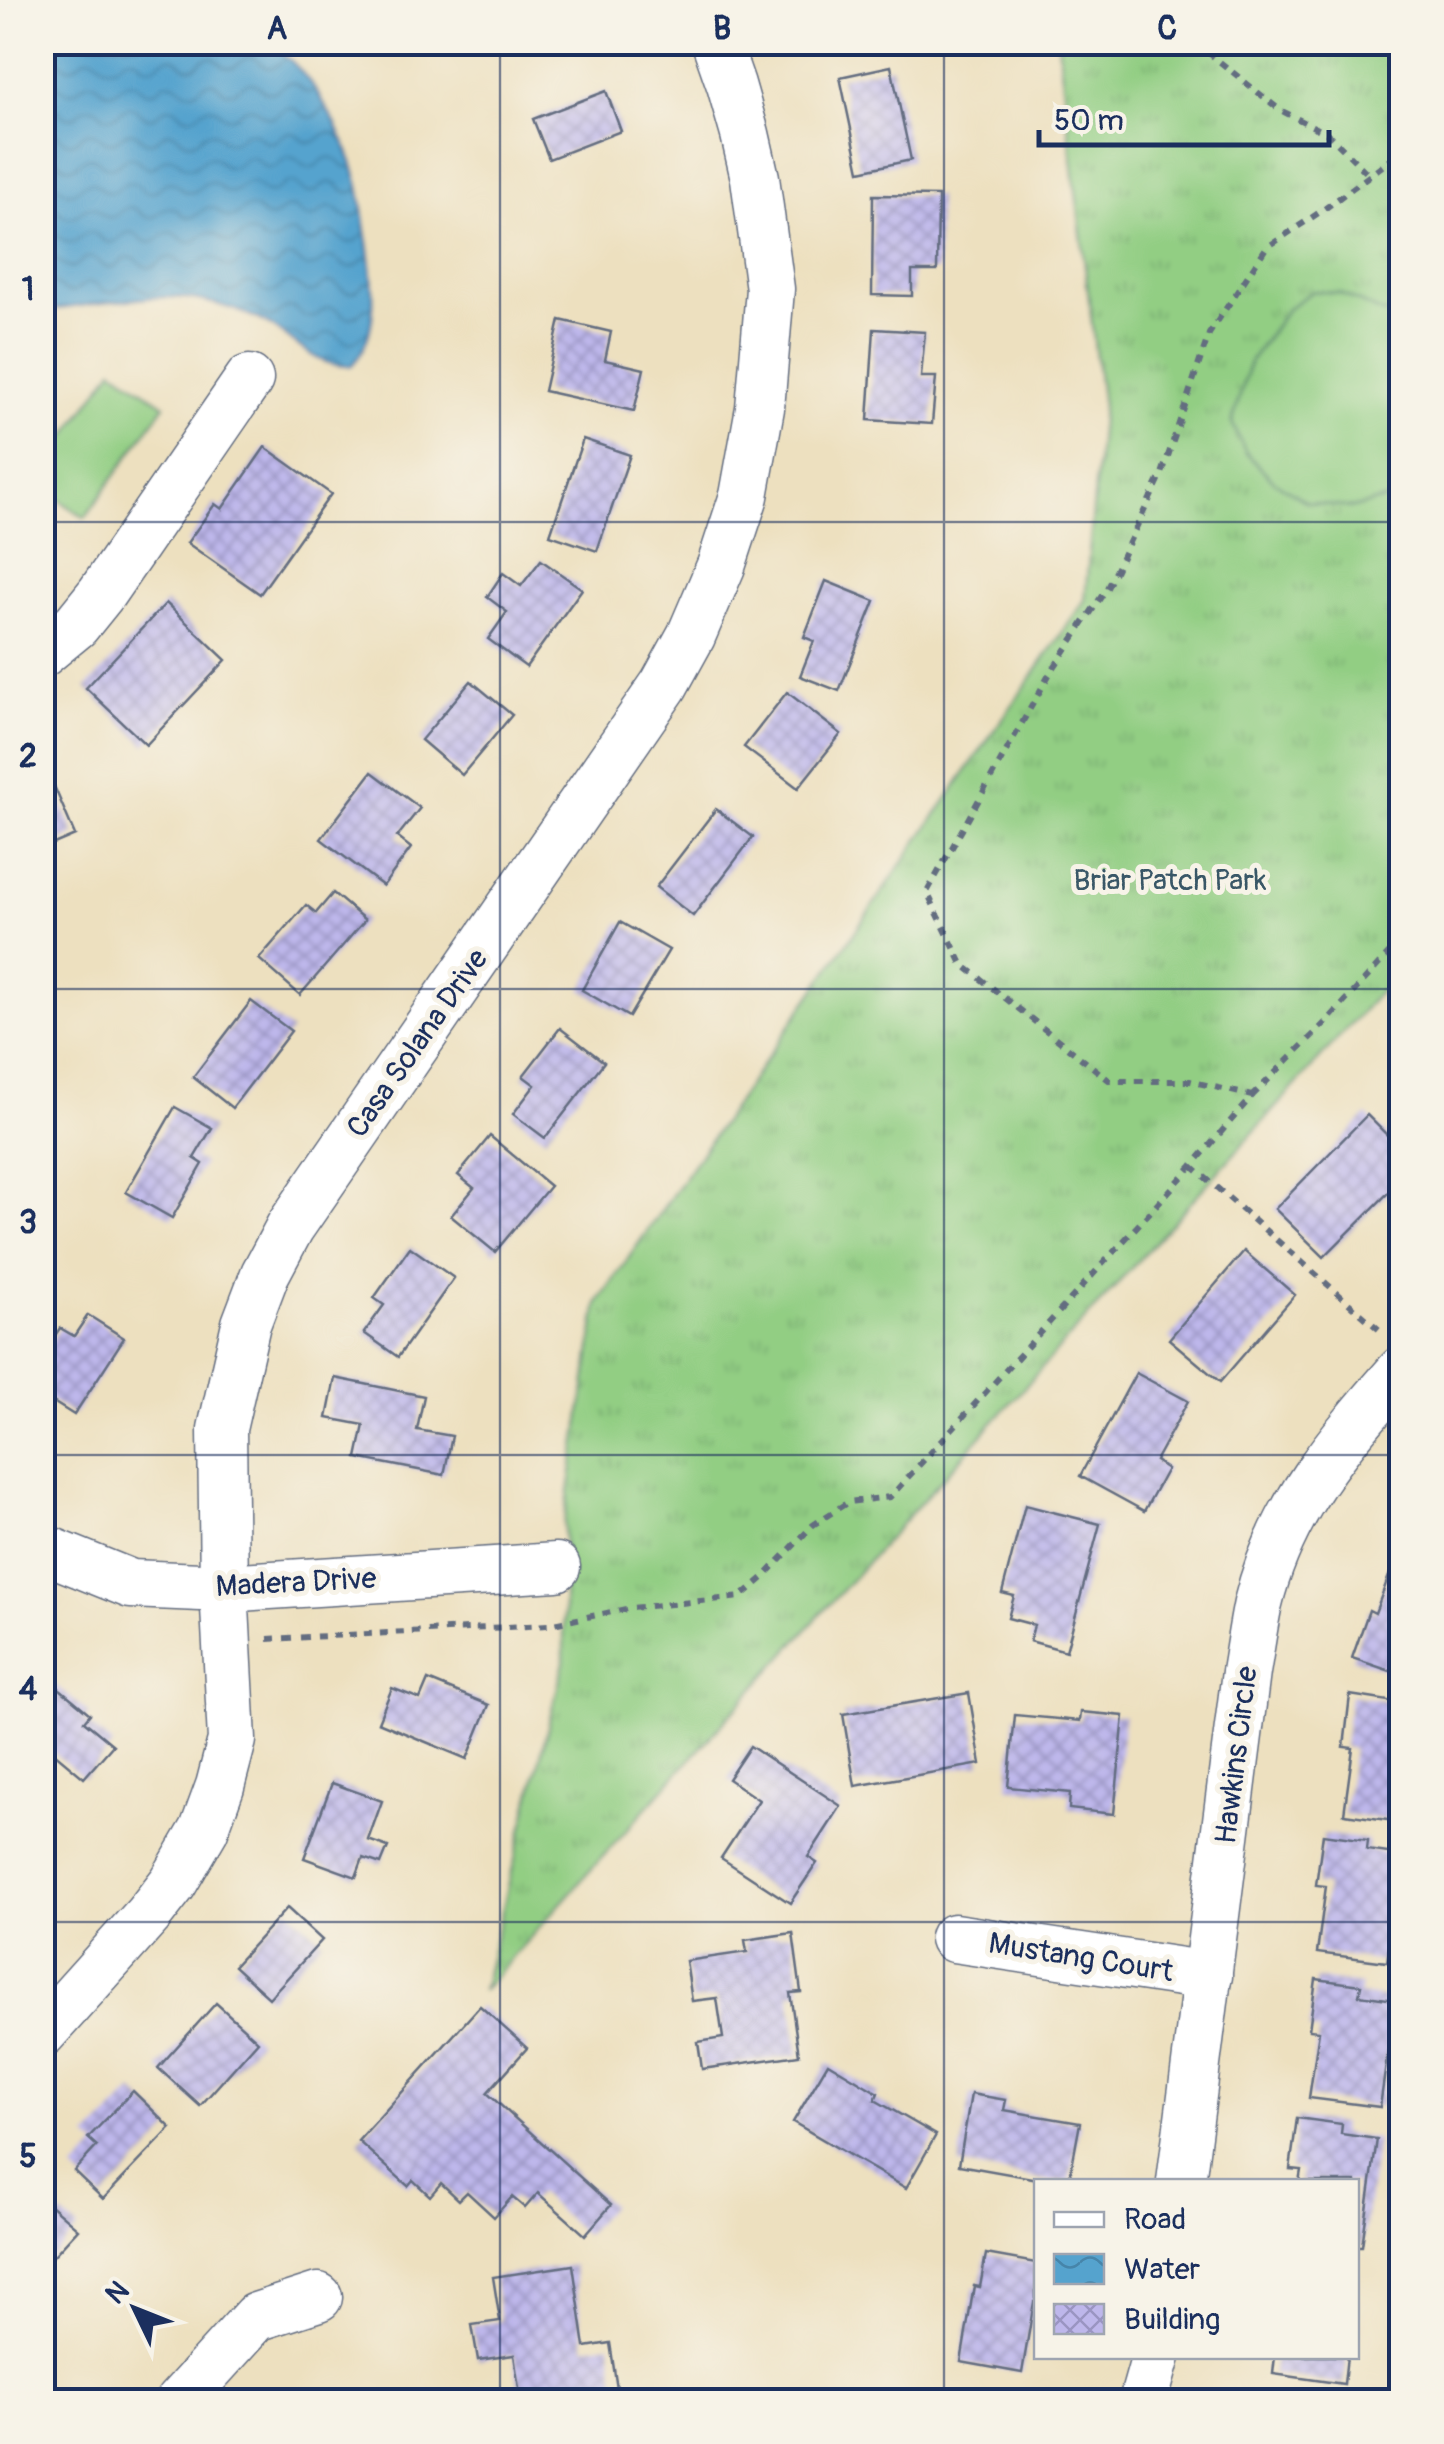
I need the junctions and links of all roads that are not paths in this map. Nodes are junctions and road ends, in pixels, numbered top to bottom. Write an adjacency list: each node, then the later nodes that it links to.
1 (716, 42): 7 (street, Casa Solana Drive)
2 (249, 379): 3 (street)
3 (42, 652)
4 (1394, 1353): 9 (street, Hawkins Circle)
5 (42, 1548): 7 (street, Madera Drive)
6 (556, 1567): 7 (street, Madera Drive)
7 (224, 1588): 10 (street, Casa Solana Drive)
8 (954, 1938): 9 (street, Mustang Court)
9 (1208, 1976): 11 (street, Hawkins Circle)
10 (42, 2032)
11 (1181, 2179)
12 (318, 2297): 14 (street)
13 (1155, 2359): 15 (street)
14 (179, 2402)
15 (1144, 2402)

